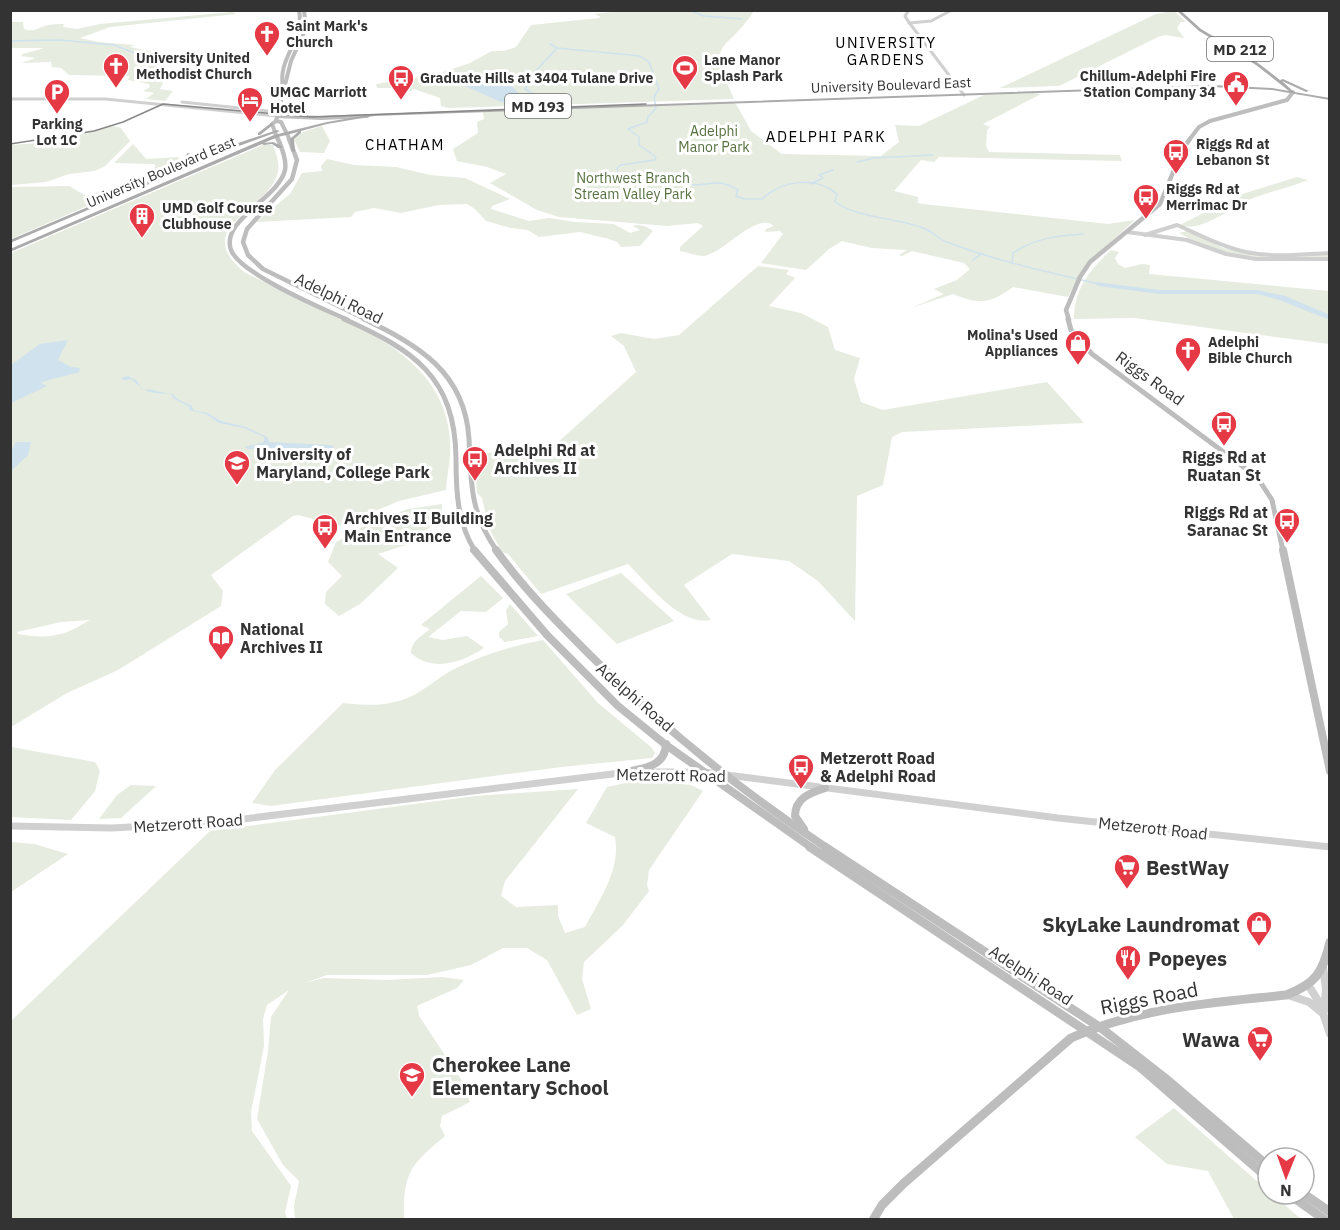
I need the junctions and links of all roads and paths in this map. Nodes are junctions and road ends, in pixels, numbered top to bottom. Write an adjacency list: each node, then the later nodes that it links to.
1 (299, 10): 10 (main road, Adelphi Road)
2 (304, 10): 10 (main road, Adelphi Road)
3 (909, 10): 7 (street)
4 (952, 10): 7 (street)
5 (1177, 10): 8 (main road, MD 212)
6 (1182, 10): 8 (main road, MD 212)
7 (909, 23): 12 (street)
8 (1281, 80): 9 (main road); 11 (main road, MD 212); 13 (main road)
9 (1260, 85): 11 (main road, University Boulevard East / MD 193); 12 (main road, University Boulevard East / MD 193)
10 (283, 88): 16 (main road, Adelphi Road)
11 (1292, 90): 12 (main road, University Boulevard East / MD 193); 13 (main road, University Boulevard East / MD 193); 26 (main road, Riggs Road)
12 (963, 93): 15 (main road, University Boulevard East / MD 193)
13 (1328, 97)
14 (10, 99): 16 (street)
15 (372, 114): 16 (main road); 17 (main road, University Boulevard East / MD 193)
16 (275, 118): 17 (main road); 18 (main road, Adelphi Road); 19 (main road, Adelphi Road); 20 (main road)
17 (328, 121): 18 (main road, University Boulevard East / MD 193); 23 (main road)
18 (284, 131): 19 (main road, University Boulevard East / MD 193); 23 (main road, Adelphi Road)
19 (275, 134): 20 (main road, University Boulevard East / MD 193); 21 (main road, Adelphi Road); 22 (main road, University Boulevard East / MD 193)
20 (237, 145): 24 (main road, University Boulevard East / MD 193)
21 (280, 147): 22 (main road); 32 (main road, Adelphi Road)
22 (243, 150): 29 (main road, University Boulevard East / MD 193)
23 (293, 150): 36 (main road, Adelphi Road)
24 (205, 159): 25 (main road, University Boulevard East / MD 193); 25 (main road)
25 (173, 172): 28 (main road, University Boulevard East / MD 193)
26 (1127, 232): 27 (street); 33 (main road, Riggs Road)
27 (1140, 236): 30 (street); 31 (street)
28 (10, 242)
29 (10, 251)
30 (1329, 253)
31 (1329, 259)
32 (666, 744): 34 (main road); 35 (main road, Adelphi Road)
33 (1329, 771)
34 (626, 772): 35 (street, Metzerott Road); 38 (street, Metzerott Road)
35 (704, 772): 36 (street, Metzerott Road); 47 (main road, Adelphi Road)
36 (722, 774): 37 (street, Metzerott Road); 39 (main road, Adelphi Road)
37 (825, 788): 39 (main road); 40 (street, Metzerott Road)
38 (10, 826)
39 (807, 833): 46 (main road, Adelphi Road)
40 (1329, 847)
41 (1329, 942): 42 (main road)
42 (1323, 966): 43 (main road); 45 (street)
43 (1309, 986): 44 (main road, Riggs Road); 45 (street)
44 (1286, 995): 45 (street); 46 (main road, Riggs Road)
45 (1323, 1015): 48 (street)
46 (1097, 1026): 47 (main road, Riggs Road); 49 (main road, Adelphi Road)
47 (1086, 1030): 50 (main road, Adelphi Road); 54 (main road, Riggs Road)
48 (1329, 1034)
49 (1256, 1155)
50 (1256, 1167)
51 (1316, 1203): 53 (main road)
52 (1306, 1206): 55 (main road)
53 (1329, 1212)
54 (873, 1220)
55 (1325, 1220)

